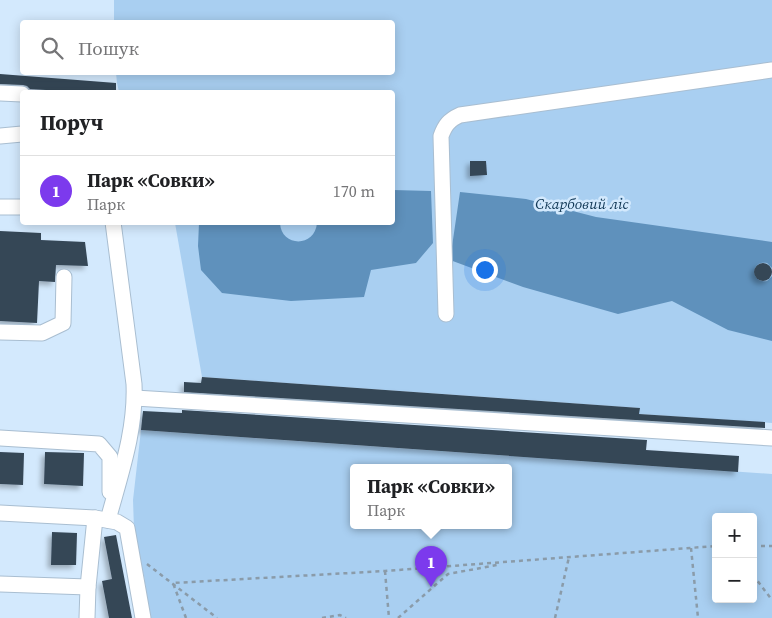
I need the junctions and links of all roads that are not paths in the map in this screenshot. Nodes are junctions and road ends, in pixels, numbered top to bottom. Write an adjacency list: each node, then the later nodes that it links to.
1 (772, 70): 10 (street)
2 (0, 93): 3 (street)
3 (20, 94)
4 (20, 134): 5 (street)
5 (0, 136)
6 (0, 207): 7 (street)
7 (20, 207)
8 (113, 225): 12 (street)
9 (64, 277): 11 (street)
10 (446, 314)
11 (0, 332)
12 (135, 398): 14 (street); 15 (street)
13 (0, 438): 15 (street)
14 (772, 438)
15 (114, 498): 17 (street)
16 (0, 514): 17 (street)
17 (102, 519): 19 (street); 21 (street)
18 (0, 584): 19 (street)
19 (88, 587): 20 (street)
20 (87, 618)
21 (143, 618)

